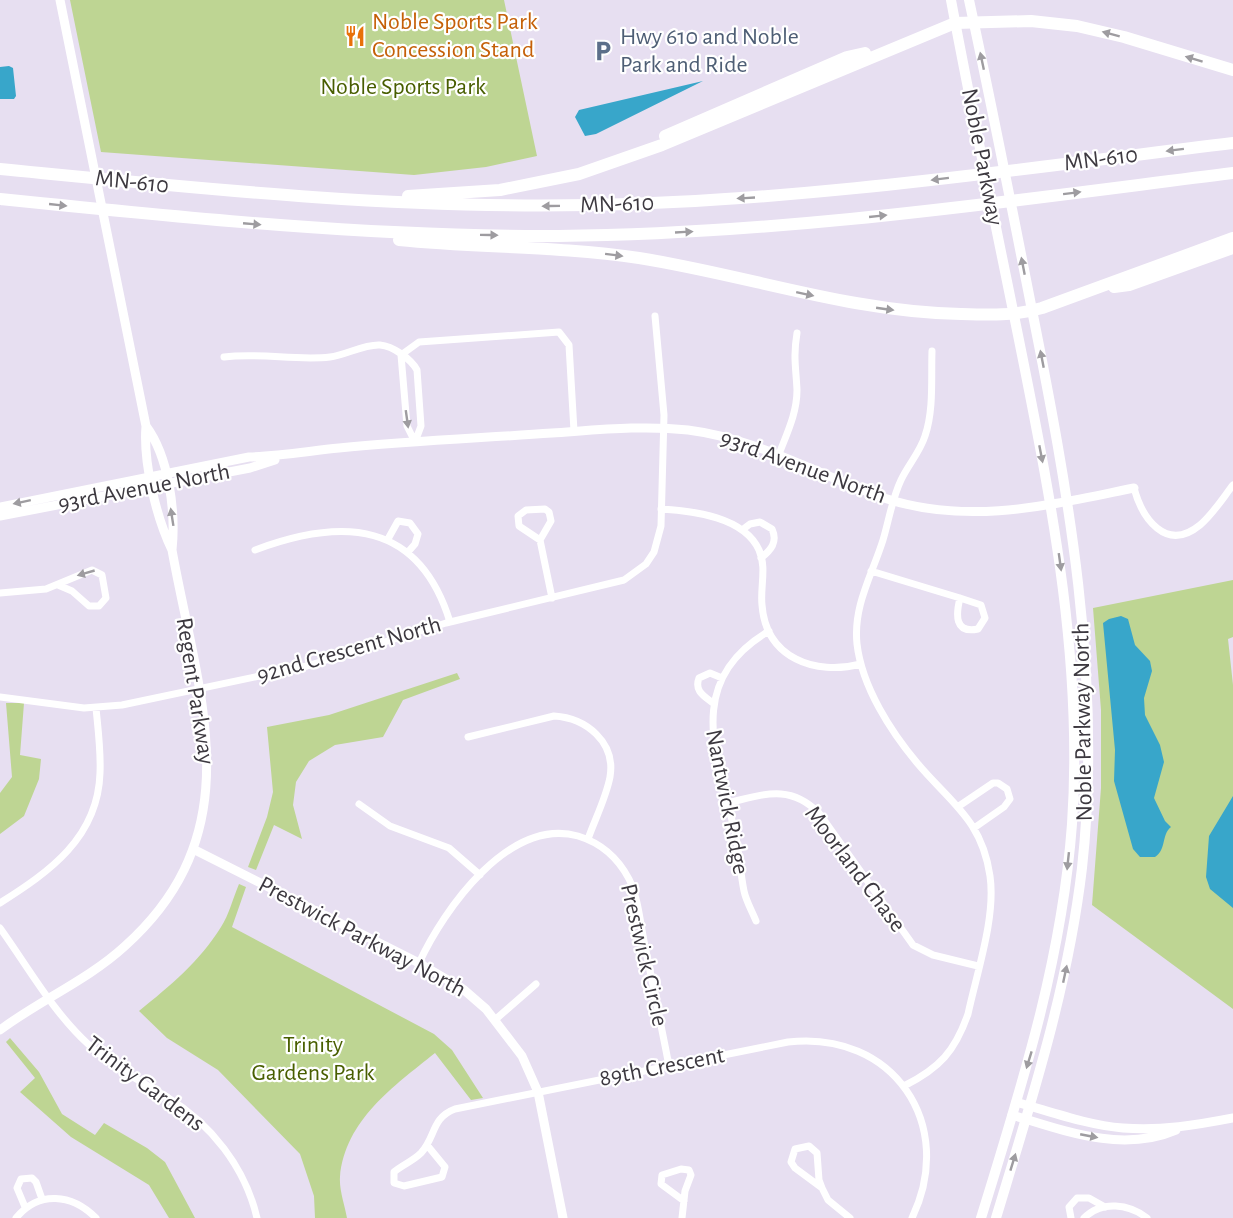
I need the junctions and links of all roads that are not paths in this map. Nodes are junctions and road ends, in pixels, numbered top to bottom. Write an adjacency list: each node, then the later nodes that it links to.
1 (60, 0): 24 (street)
2 (951, 0): 5 (main road, Noble Parkway)
3 (969, 0): 4 (main road, Noble Parkway)
4 (974, 22): 5 (highway); 6 (highway, one-way to 4); 12 (main road, Noble Parkway, one-way to 4)
5 (955, 23): 10 (highway); 18 (main road, Noble Parkway)
6 (1233, 70)
7 (1233, 143): 10 (highway, MN-610, one-way to 10)
8 (0, 169): 10 (highway, MN-610)
9 (1233, 173): 13 (highway, MN-610, one-way to 9)
10 (257, 194)
11 (0, 199): 13 (highway, MN-610, one-way to 13)
12 (1014, 221): 17 (main road, Noble Parkway North, one-way to 12)
13 (326, 229): 18 (highway, one-way to 18)
14 (1233, 238): 16 (highway)
15 (1233, 248): 16 (highway)
16 (1095, 289): 17 (highway)
17 (1032, 311): 18 (highway); 34 (main road, Noble Parkway North, one-way to 17)
18 (1014, 315): 35 (main road, Noble Parkway North, one-way to 35)
19 (655, 316): 25 (street)
20 (797, 333): 28 (street)
21 (933, 351): 33 (street)
22 (401, 355): 23 (street); 26 (street); 27 (street, one-way to 27); 27 (street)
23 (224, 357)
24 (146, 426): 29 (street, Regent Parkway); 30 (street, Regent Parkway)
25 (664, 428): 26 (street, 93rd Avenue North); 28 (street, 93rd Avenue North); 37 (street)
26 (574, 431): 27 (street, 93rd Avenue North)
27 (415, 442): 29 (street, 93rd Avenue North)
28 (779, 454): 33 (street, 93rd Avenue North)
29 (166, 479): 30 (street, 93rd Avenue North); 42 (street, Regent Parkway, one-way to 29)
30 (151, 482): 36 (street, 93rd Avenue North, one-way to 36); 38 (street, 93rd Avenue North); 42 (street, Regent Parkway)
31 (1233, 485): 32 (street, 93rd Avenue North)
32 (1134, 488): 34 (street, 93rd Avenue North)
33 (893, 500): 35 (street, 93rd Avenue North); 46 (street)
34 (1067, 501): 35 (street, 93rd Avenue North); 80 (main road, Noble Parkway North, one-way to 34)
35 (1052, 504): 79 (main road, Noble Parkway North, one-way to 79)
36 (0, 507)
37 (662, 509): 39 (street); 49 (street, 92nd Crescent North)
38 (0, 516)
39 (742, 530): 45 (street); 45 (street)
40 (388, 539): 43 (street); 44 (street); 44 (street)
41 (540, 540): 41 (street); 49 (street)
42 (172, 550): 55 (street, Regent Parkway)
43 (255, 550)
44 (408, 552): 51 (street)
45 (761, 558): 52 (street)
46 (871, 571): 50 (street); 53 (street)
47 (58, 585): 47 (street, one-way to 47); 48 (street)
48 (0, 594)
49 (552, 598): 51 (street, 92nd Crescent North)
50 (960, 598): 50 (street)
51 (450, 622): 55 (street, 92nd Crescent North)
52 (769, 631): 53 (street); 54 (street, Nantwick Ridge)
53 (861, 664): 62 (street)
54 (722, 678): 57 (street, Nantwick Ridge); 57 (street)
55 (199, 688): 58 (street, 92nd Crescent North); 65 (street, Regent Parkway)
56 (0, 697): 58 (street, 92nd Crescent North)
57 (713, 703): 60 (street, Nantwick Ridge)
58 (96, 708): 67 (street)
59 (468, 737): 64 (street)
60 (727, 803): 68 (street, Nantwick Ridge); 71 (street, Moorland Chase)
61 (359, 804): 66 (street)
62 (959, 806): 63 (street); 63 (street)
63 (974, 828): 71 (street)
64 (588, 839): 66 (street, Prestwick Circle); 76 (street, Prestwick Circle)
65 (193, 849): 70 (street, Prestwick Parkway North); 73 (street, Regent Parkway)
66 (480, 875): 70 (street, Prestwick Circle)
67 (0, 903)
68 (756, 921)
69 (0, 928): 73 (street, Trinity Gardens)
70 (419, 963): 74 (street, Prestwick Parkway North)
71 (978, 966): 77 (street)
72 (536, 984): 74 (street)
73 (49, 997): 75 (street, Regent Parkway); 93 (street, Trinity Gardens)
74 (496, 1019): 78 (street, Prestwick Parkway North)
75 (0, 1030)
76 (669, 1066): 77 (street, 89th Crescent); 78 (street, 89th Crescent)
77 (904, 1086): 97 (street)
78 (538, 1092): 85 (street, 89th Crescent); 94 (street, Prestwick Parkway North)
79 (1016, 1102): 80 (street); 81 (main road, Noble Parkway North)
80 (1030, 1106): 83 (main road, Noble Parkway North); 84 (street)
81 (1012, 1115): 83 (street); 98 (main road, Noble Parkway North)
82 (1233, 1118): 84 (street)
83 (1026, 1119): 84 (street, one-way to 84); 99 (main road, Noble Parkway North, one-way to 83)
84 (1181, 1128)
85 (427, 1145): 85 (street, 89th Crescent)
86 (822, 1188): 86 (street); 96 (street)
87 (42, 1199): 89 (street); 89 (street); 92 (street)
88 (684, 1201): 88 (street); 95 (street)
89 (25, 1207): 91 (street)
90 (1106, 1207): 100 (street); 101 (street); 102 (street)
91 (16, 1218)
92 (96, 1218)
93 (257, 1218)
94 (563, 1218)
95 (682, 1218)
96 (850, 1218)
97 (912, 1218)
98 (981, 1218)
99 (996, 1218)
100 (1071, 1218)
101 (1084, 1218)
102 (1147, 1218)

